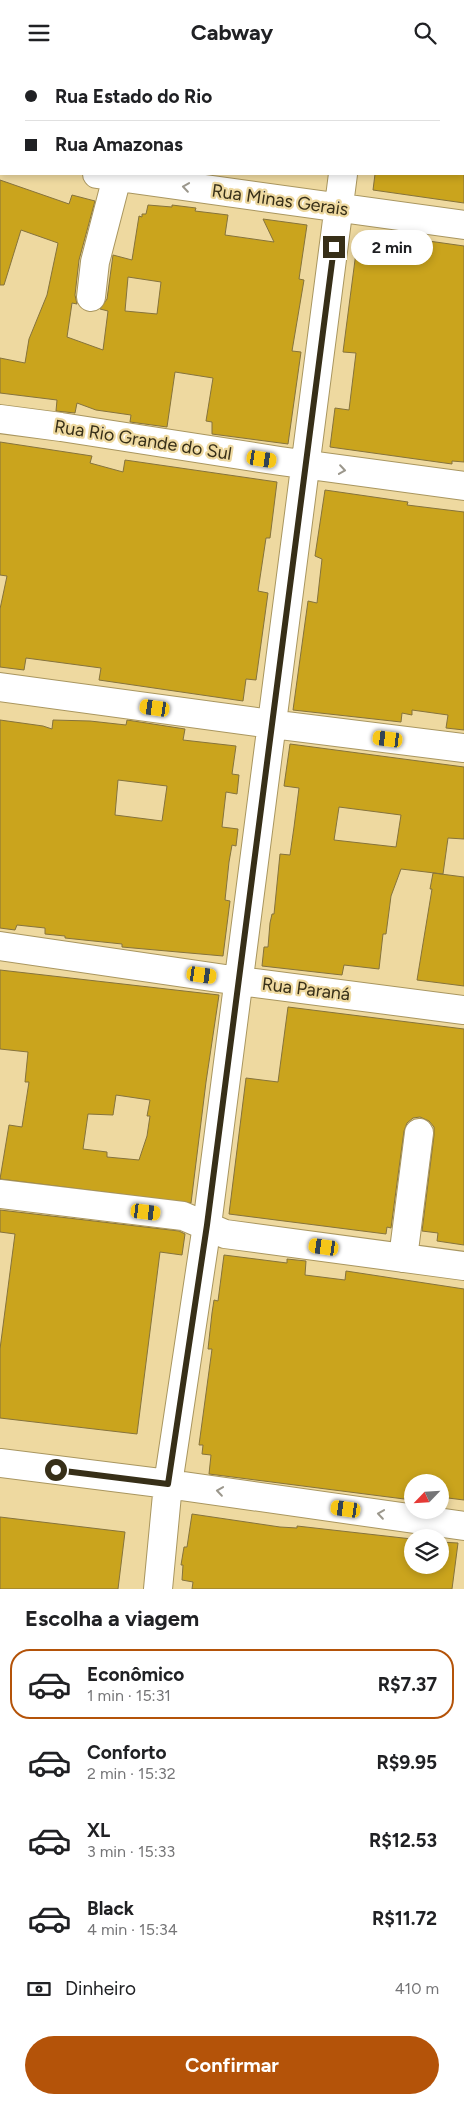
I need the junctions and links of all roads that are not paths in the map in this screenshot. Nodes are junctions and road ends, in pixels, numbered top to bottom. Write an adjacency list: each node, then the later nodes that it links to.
1 (343, 175): 3 (street)
2 (107, 176): 3 (street, Rua Minas Gerais, one-way to 2); 5 (street)
3 (339, 208): 4 (street, Rua Minas Gerais); 7 (street)
4 (464, 225)
5 (91, 297)
6 (0, 419): 7 (street, Rua Rio Grande do Sul)
7 (306, 465): 8 (street, Rua Rio Grande do Sul, one-way to 8); 10 (street)
8 (464, 486)
9 (0, 687): 10 (street)
10 (272, 724): 11 (street); 13 (street)
11 (464, 748)
12 (0, 946): 13 (street, Rua Paraná)
13 (238, 981): 14 (street, Rua Paraná); 17 (street)
14 (464, 1010)
15 (419, 1133): 18 (street)
16 (0, 1194): 17 (street)
17 (207, 1225): 18 (street); 21 (street)
18 (402, 1258): 19 (street)
19 (464, 1266)
20 (0, 1463): 21 (street)
21 (168, 1484): 22 (street, one-way to 21); 23 (street)
22 (464, 1526)
23 (158, 1589)

